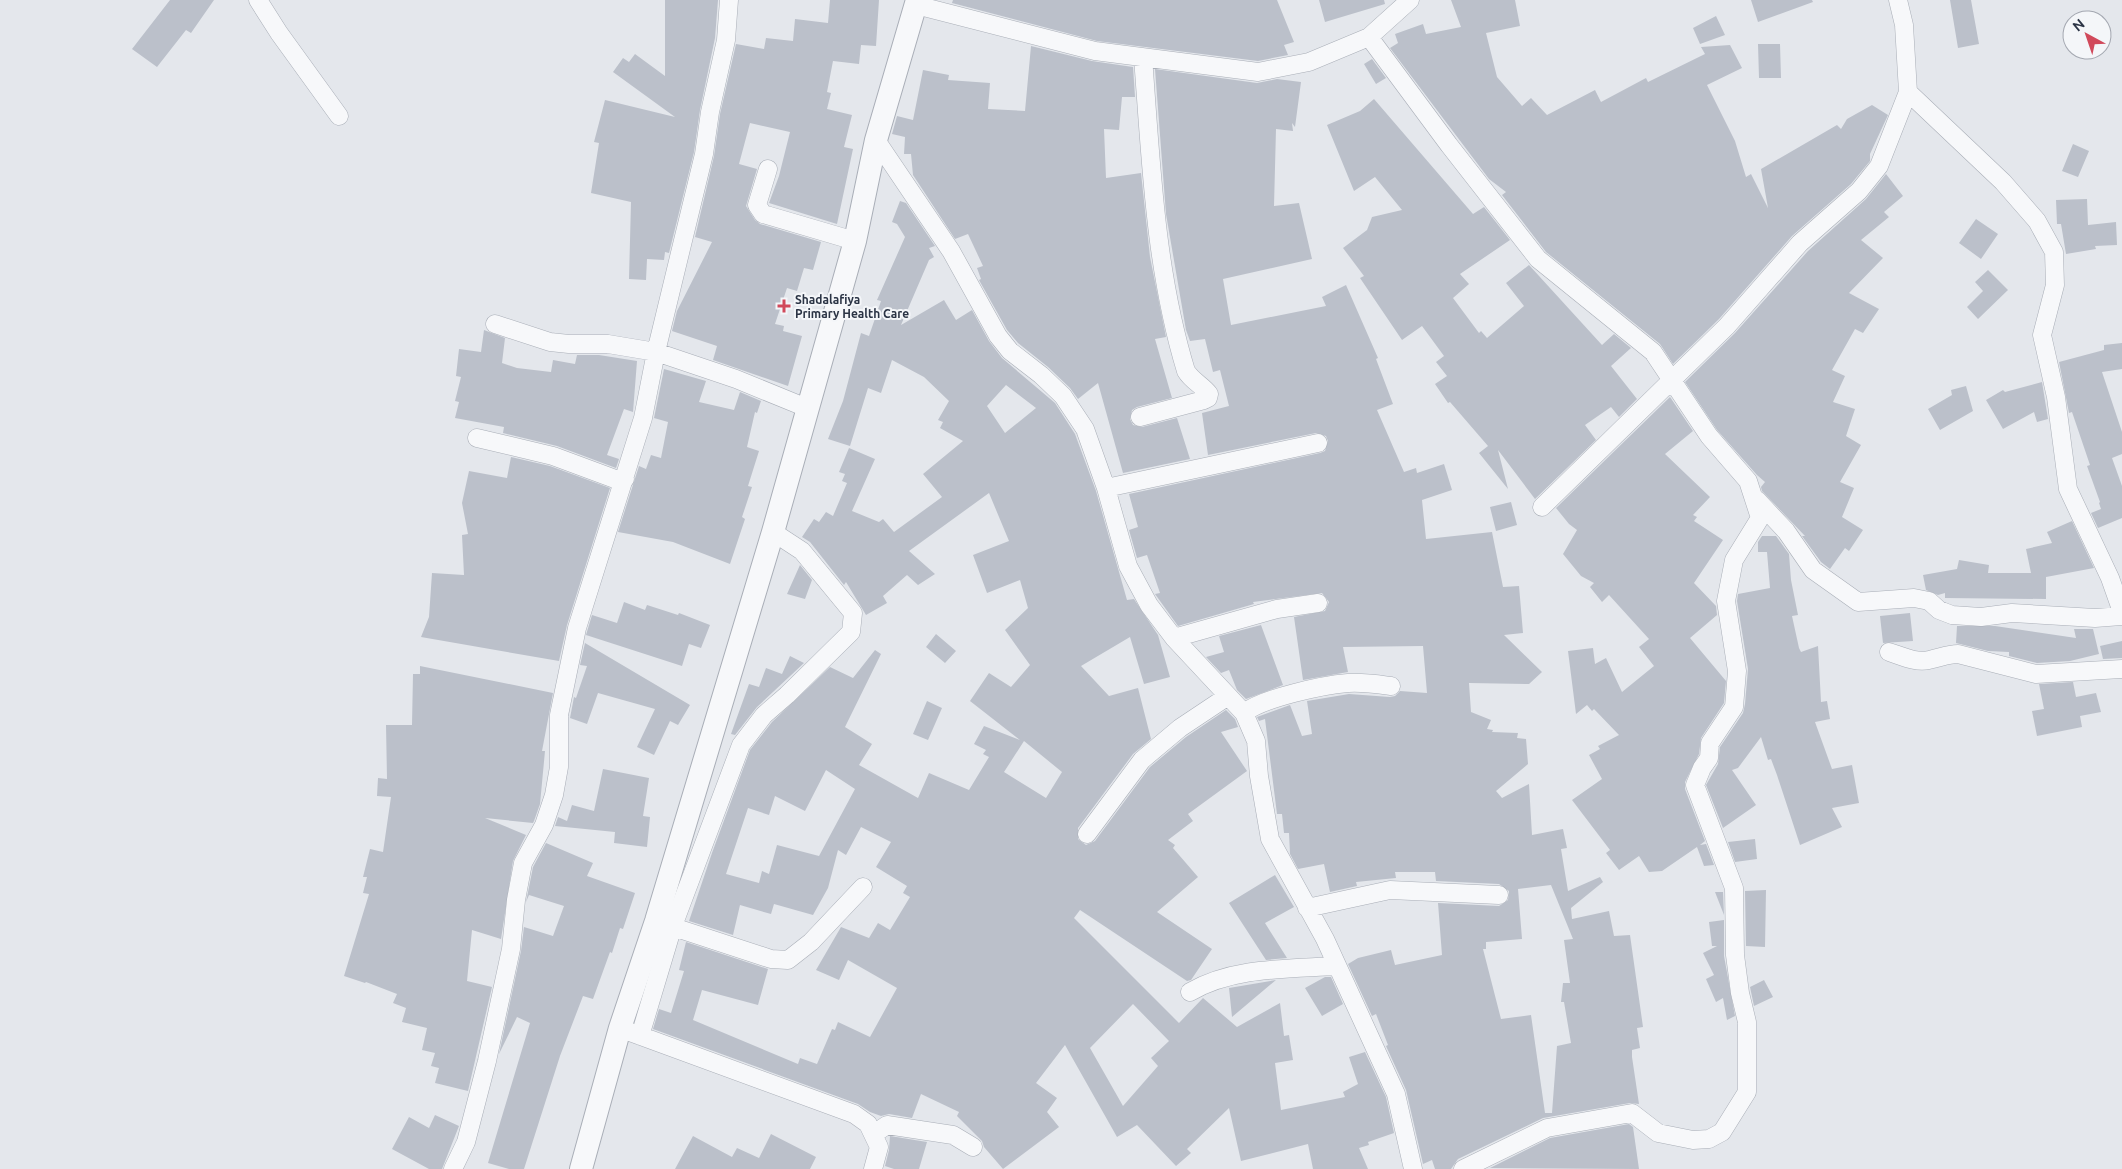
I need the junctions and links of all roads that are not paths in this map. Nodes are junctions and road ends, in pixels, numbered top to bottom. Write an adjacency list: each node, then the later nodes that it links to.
1 (258, 0): 9 (street)
2 (729, 0): 14 (street)
3 (1410, 0): 6 (street)
4 (1898, 0): 8 (street)
5 (916, 2): 7 (street); 10 (street)
6 (1369, 37): 7 (street); 15 (street)
7 (1143, 56): 17 (street)
8 (1908, 92): 15 (street); 26 (street)
9 (339, 116)
10 (876, 140): 12 (street); 21 (street)
11 (768, 169): 12 (street)
12 (855, 241): 16 (street)
13 (495, 324): 14 (street)
14 (656, 352): 16 (street); 20 (street)
15 (1672, 382): 22 (street); 23 (street)
16 (806, 408): 24 (street)
17 (1140, 417)
18 (476, 438): 20 (street)
19 (1318, 443): 21 (street)
20 (624, 479): 44 (street)
21 (1106, 488): 28 (street)
22 (1756, 500): 27 (street); 48 (street)
23 (1542, 507)
24 (773, 532): 38 (street); 38 (street)
25 (1318, 603): 28 (street)
26 (2122, 612)
27 (2122, 616)
28 (1174, 638): 32 (street)
29 (1889, 652): 30 (street)
30 (2122, 669)
31 (1391, 686): 33 (street)
32 (1228, 696): 33 (street); 34 (street)
33 (1244, 713): 37 (street)
34 (1087, 834)
35 (863, 887): 38 (street)
36 (1499, 895): 37 (street)
37 (1308, 908): 39 (street)
38 (664, 924): 41 (street)
39 (1336, 966): 40 (street); 47 (street)
40 (1190, 992)
41 (630, 1032): 42 (street); 45 (street)
42 (874, 1134): 43 (street); 46 (street)
43 (973, 1147)
44 (453, 1169)
45 (581, 1169)
46 (874, 1169)
47 (1413, 1169)
48 (1463, 1169)

